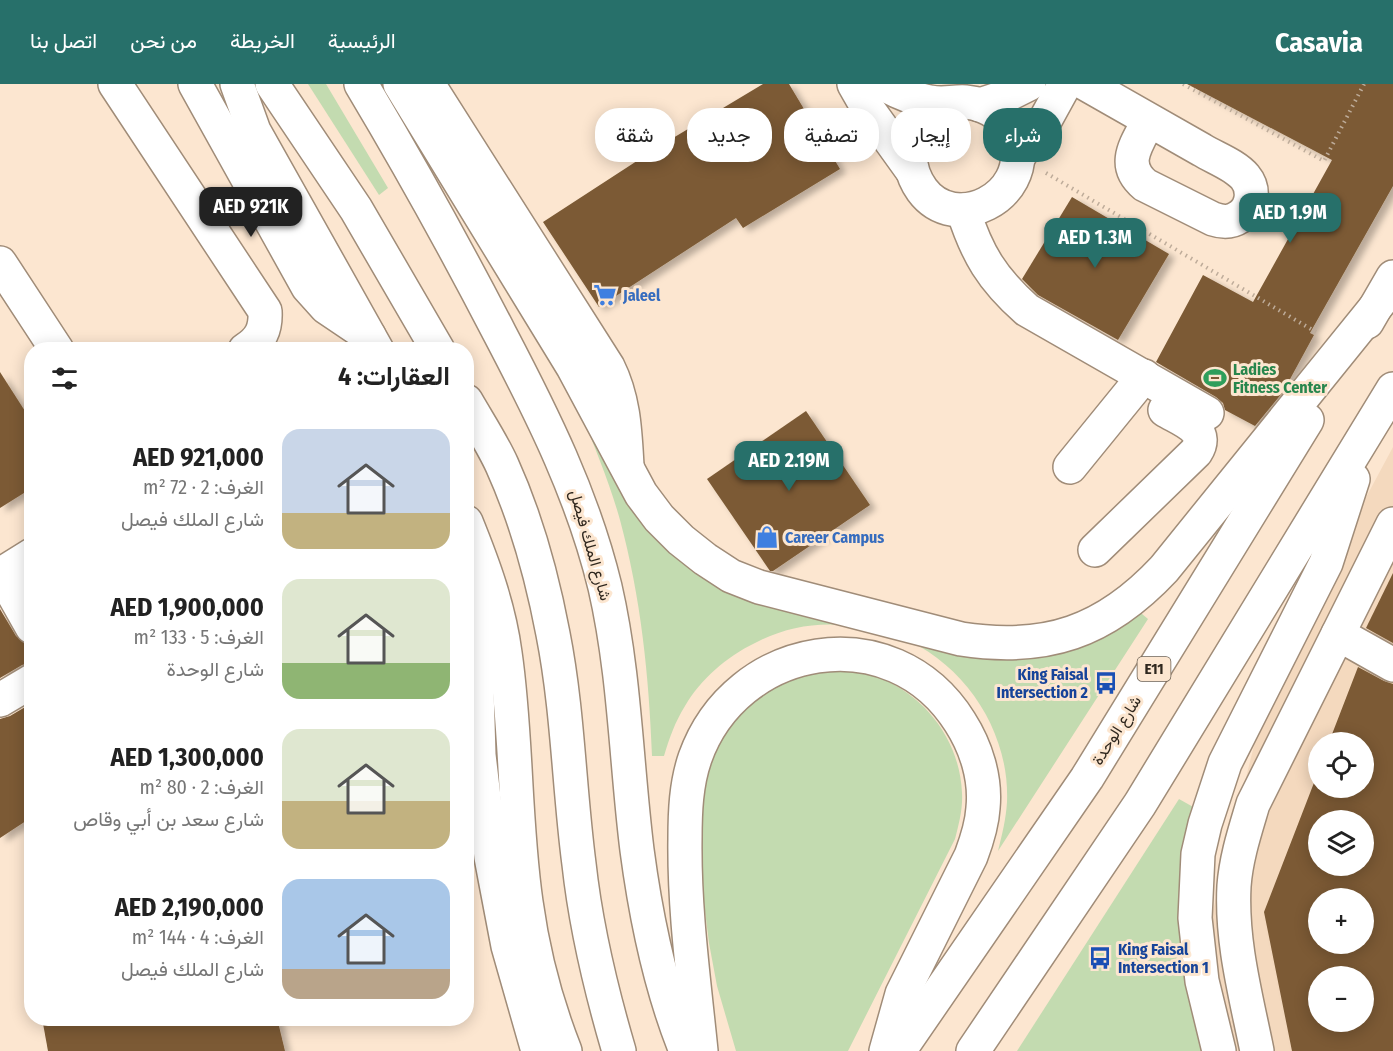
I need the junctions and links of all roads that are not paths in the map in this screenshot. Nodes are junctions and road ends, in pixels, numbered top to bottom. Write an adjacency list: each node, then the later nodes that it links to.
1 (115, 84): 24 (main road)
2 (195, 84): 25 (main road)
3 (237, 84): 26 (main road)
4 (272, 84): 27 (main road)
5 (361, 84): 52 (main road, شارع الملك فيصل)
6 (400, 84): 33 (main road)
7 (428, 84): 33 (main road)
8 (854, 84): 19 (main road)
9 (883, 84): 13 (main road)
10 (1029, 84): 14 (main road)
11 (1065, 84): 16 (main road)
12 (1086, 84): 17 (main road)
13 (948, 105): 14 (main road); 19 (main road)
14 (980, 105): 15 (main road)
15 (988, 108)
16 (1052, 108)
17 (1149, 120)
18 (1017, 162): 20 (main road)
19 (911, 169): 20 (main road)
20 (963, 210): 28 (main road)
21 (0, 263): 23 (main road)
22 (1386, 290): 33 (main road); 55 (main road, شارع الوحدة / E11)
23 (52, 342)
24 (254, 342)
25 (372, 342)
26 (372, 342)
27 (433, 342)
28 (1138, 384): 30 (main road); 34 (main road); 37 (main road)
29 (1393, 389): 32 (main road)
30 (1207, 413)
31 (474, 415): 51 (main road)
32 (1368, 432): 56 (main road); 57 (main road)
33 (627, 466)
34 (1070, 467)
35 (1393, 524): 42 (main road)
36 (474, 544): 50 (main road)
37 (1095, 550)
38 (24, 560): 39 (main road)
39 (1, 574): 40 (main road)
40 (24, 609)
41 (474, 631): 45 (main road)
42 (1338, 634): 43 (main road); 58 (main road)
43 (1393, 665)
44 (24, 686): 46 (main road)
45 (474, 696)
46 (0, 700)
47 (474, 741): 48 (main road)
48 (479, 859): 49 (main road)
49 (538, 1051)
50 (565, 1051)
51 (619, 1051)
52 (686, 1051)
53 (701, 1051): 54 (main road)
54 (886, 1051)
55 (899, 1051)
56 (973, 1051)
57 (1219, 1051)
58 (1257, 1051)

